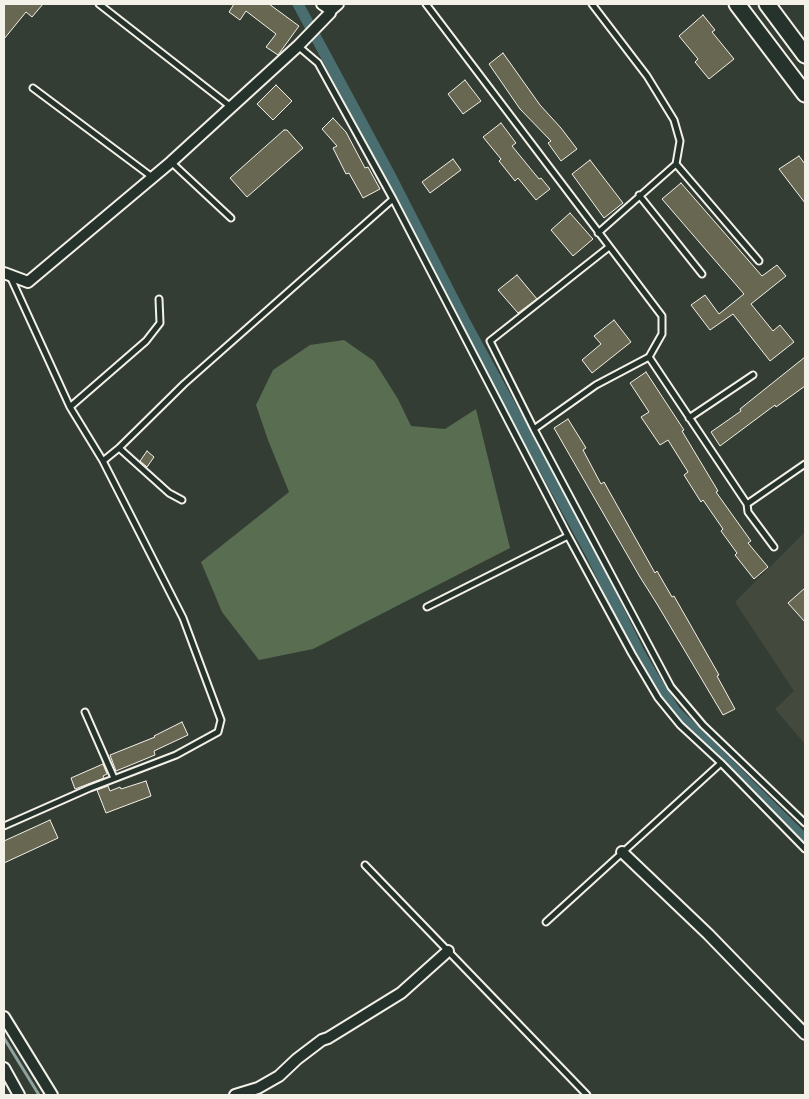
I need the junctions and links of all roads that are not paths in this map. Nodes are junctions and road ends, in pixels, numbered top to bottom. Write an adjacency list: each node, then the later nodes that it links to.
1 (99, 4): 13 (lane)
2 (426, 4): 20 (lane)
3 (592, 4): 15 (lane)
4 (737, 4): 8 (main road)
5 (767, 4): 7 (main road)
6 (330, 8): 9 (street)
7 (784, 26): 8 (main road); 10 (main road)
8 (764, 40): 12 (main road)
9 (298, 46): 13 (street); 18 (lane)
10 (805, 55)
11 (33, 88): 16 (lane)
12 (805, 94)
13 (231, 106): 14 (street)
14 (171, 162): 16 (street); 19 (lane)
15 (676, 164): 17 (lane); 22 (lane)
16 (153, 177): 23 (street)
17 (639, 196): 20 (lane); 24 (lane)
18 (392, 199): 31 (lane); 36 (lane)
19 (231, 218)
20 (598, 233): 21 (lane)
21 (609, 247): 26 (lane); 30 (lane)
22 (759, 261)
23 (7, 274): 28 (lane)
24 (702, 274)
25 (159, 299): 28 (lane)
26 (649, 357): 29 (lane); 30 (lane)
27 (753, 376): 29 (lane)
28 (70, 406): 32 (lane)
29 (689, 418): 35 (lane)
30 (534, 429): 42 (lane)
31 (119, 448): 32 (lane); 34 (lane)
32 (103, 461): 41 (lane)
33 (805, 464): 35 (lane)
34 (182, 500)
35 (747, 504): 37 (lane)
36 (568, 536): 38 (lane); 40 (lane)
37 (774, 547)
38 (427, 607)
39 (85, 712): 41 (lane)
40 (721, 763): 44 (lane); 45 (lane)
41 (114, 778): 43 (lane)
42 (805, 823)
43 (4, 826)
44 (805, 849)
45 (622, 852): 47 (lane); 50 (street)
46 (366, 865): 48 (lane)
47 (546, 922)
48 (448, 951): 54 (street); 55 (lane)
49 (4, 1017): 53 (street)
50 (805, 1034)
51 (4, 1068): 52 (street)
52 (19, 1095)
53 (52, 1095)
54 (235, 1095)
55 (587, 1095)

